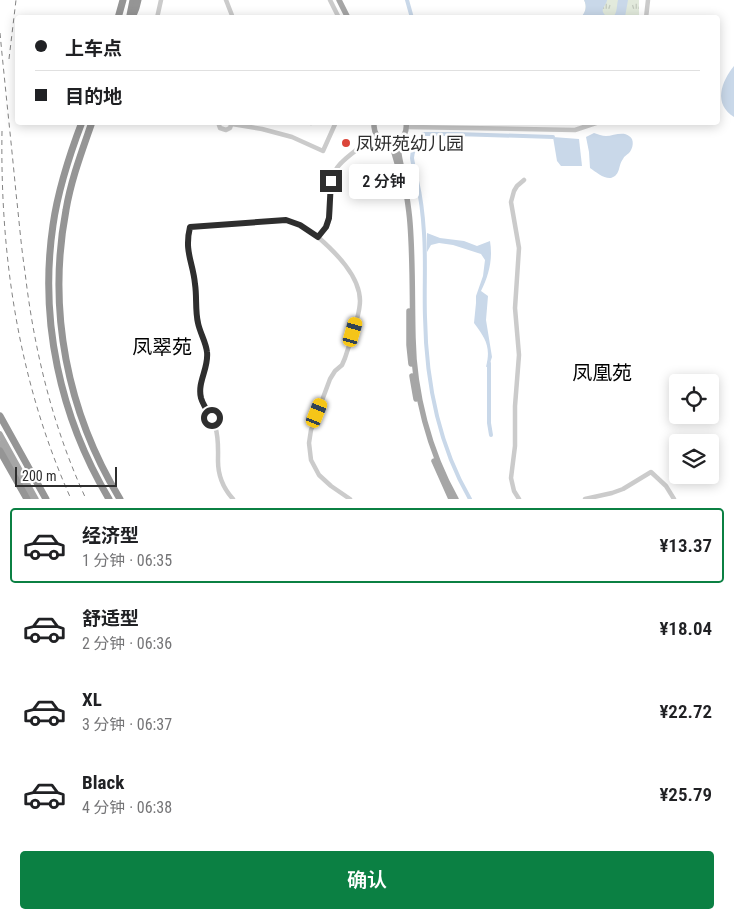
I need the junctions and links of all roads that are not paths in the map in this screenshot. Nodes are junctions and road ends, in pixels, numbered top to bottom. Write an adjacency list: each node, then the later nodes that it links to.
1 (121, 0): 10 (highway)
2 (133, 0): 11 (highway)
3 (138, 0): 12 (highway)
4 (161, 0): 13 (street)
5 (226, 0): 14 (street)
6 (339, 0): 16 (main road)
7 (343, 0): 17 (main road)
8 (648, 0): 18 (street)
9 (330, 1): 15 (street)
10 (118, 15)
11 (130, 15)
12 (132, 15)
13 (158, 15)
14 (232, 15)
15 (337, 15)
16 (346, 15)
17 (350, 15)
18 (646, 15)
19 (81, 125): 43 (highway)
20 (91, 125): 44 (highway)
21 (219, 125): 22 (street)
22 (231, 125)
23 (242, 125): 24 (street)
24 (335, 125)
25 (373, 125): 30 (main road)
26 (406, 125): 29 (street); 31 (main road)
27 (575, 125): 29 (street)
28 (590, 125): 29 (street)
29 (575, 130)
30 (376, 136): 32 (main road); 34 (street)
31 (400, 140): 32 (main road); 48 (main road)
32 (387, 143): 47 (main road)
33 (524, 180): 49 (street)
34 (318, 237): 45 (street); 46 (street)
35 (0, 416): 42 (highway)
36 (0, 434): 41 (main road)
37 (0, 443): 40 (main road)
38 (0, 451): 39 (highway)
39 (26, 499)
40 (31, 499)
41 (36, 499)
42 (46, 499)
43 (109, 499)
44 (120, 499)
45 (232, 499)
46 (350, 499)
47 (451, 499)
48 (456, 499)
49 (519, 499)
50 (586, 499): 51 (street)
51 (674, 499)

